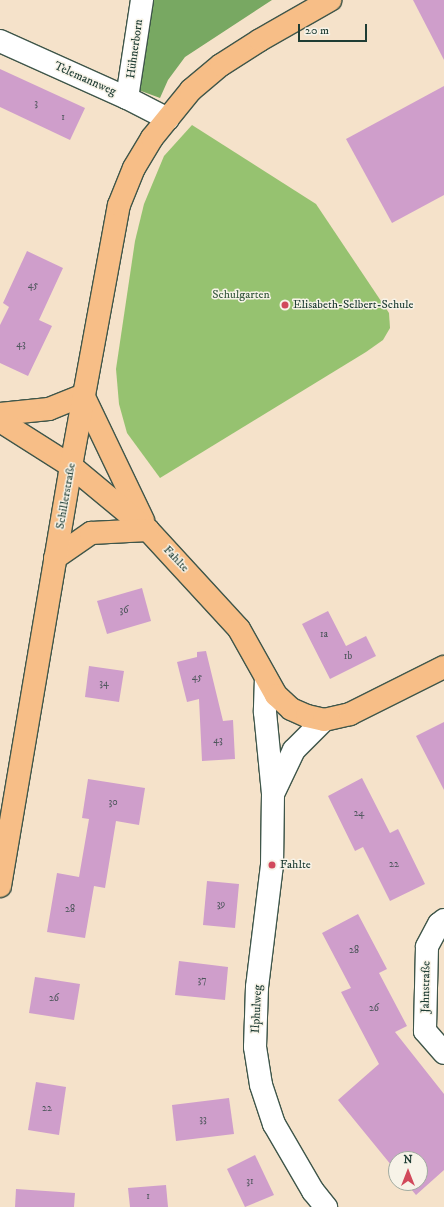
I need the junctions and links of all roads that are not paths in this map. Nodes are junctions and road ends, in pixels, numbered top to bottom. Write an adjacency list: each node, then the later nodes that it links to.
1 (142, 0): 4 (street, Hühnerborn)
2 (330, 0): 5 (main road, Schillerstraße)
3 (0, 42): 4 (street, Telemannweg)
4 (127, 98): 5 (street, Telemannweg)
5 (168, 119): 6 (main road, Schillerstraße)
6 (83, 395): 7 (main road); 9 (main road, Schillerstraße); 10 (main road)
7 (0, 414)
8 (0, 421): 9 (main road, Fahlte)
9 (71, 466): 10 (main road, Fahlte); 11 (main road, Schillerstraße)
10 (148, 530): 11 (main road); 13 (main road, Fahlte)
11 (55, 558): 16 (main road, Schillerstraße)
12 (444, 667): 14 (main road, Fahlte)
13 (266, 678): 14 (main road, Fahlte); 15 (street, Ilphulweg)
14 (324, 720): 15 (street, Ilphulweg)
15 (272, 794): 19 (street, Ilphulweg)
16 (0, 886)
17 (444, 920): 18 (street, Jahnstraße)
18 (444, 1053)
19 (326, 1207)

